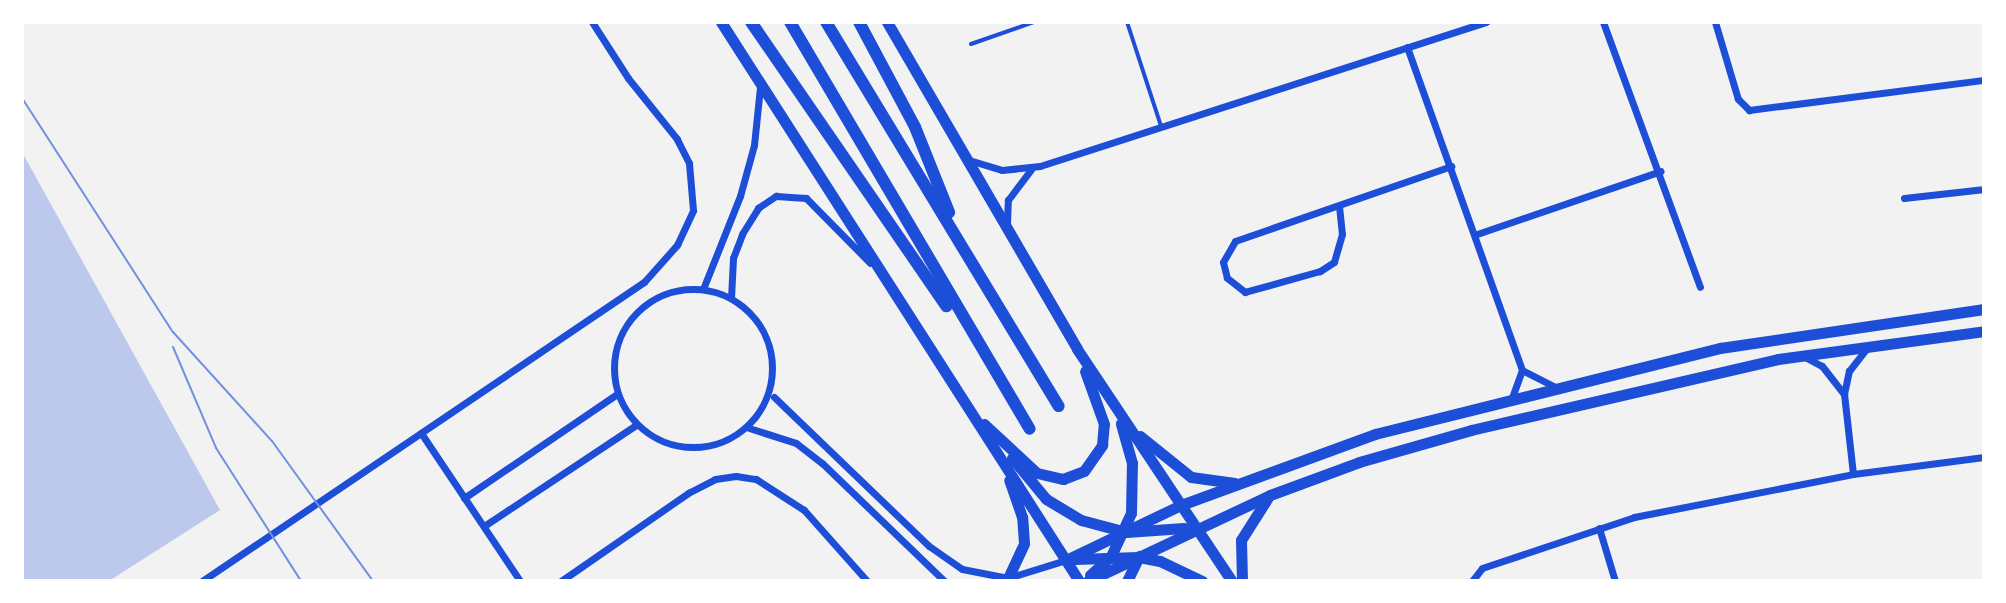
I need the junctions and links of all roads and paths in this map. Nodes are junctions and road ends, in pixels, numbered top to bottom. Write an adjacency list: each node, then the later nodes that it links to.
1 (592, 22): 50 (street)
2 (721, 22): 16 (main road)
3 (751, 22): 38 (highway)
4 (790, 22): 38 (highway)
5 (826, 22): 27 (highway)
6 (859, 22): 27 (highway)
7 (887, 22): 18 (main road)
8 (1034, 22): 13 (lane)
9 (1127, 22): 17 (lane)
10 (1486, 22): 14 (street)
11 (1603, 22): 21 (street)
12 (1715, 22): 15 (street)
13 (971, 44)
14 (1407, 47): 17 (street); 20 (street)
15 (1984, 80)
16 (760, 87): 28 (main road); 30 (street)
17 (1161, 127): 19 (street)
18 (965, 158): 19 (street); 25 (main road)
19 (1040, 166): 25 (street)
20 (1451, 166): 24 (street); 26 (street)
21 (1661, 171): 26 (street); 29 (street)
22 (1984, 189): 23 (street)
23 (1904, 198)
24 (1339, 206): 24 (street)
25 (1009, 232): 35 (main road)
26 (1477, 234): 37 (street)
27 (961, 245): 45 (highway)
28 (877, 270): 31 (street); 44 (main road)
29 (1700, 287)
30 (703, 289): 31 (street); 40 (street)
31 (731, 298): 47 (street)
32 (1984, 309): 39 (main road)
33 (1984, 331): 34 (main road)
34 (1869, 346): 36 (main road); 41 (street)
35 (1077, 349): 44 (main road); 46 (main road)
36 (1801, 356): 41 (street); 55 (main road)
37 (1522, 370): 39 (street); 43 (street)
38 (993, 373): 49 (highway)
39 (1556, 387): 43 (main road)
40 (617, 394): 47 (street); 56 (street)
41 (1844, 394): 53 (street)
42 (774, 397): 66 (street)
43 (1512, 397): 54 (main road)
44 (967, 406): 52 (main road); 61 (main road)
45 (1059, 406)
46 (1119, 415): 54 (main road); 57 (main road); 61 (main road)
47 (636, 425): 58 (street)
48 (749, 428): 71 (street)
49 (1030, 429)
50 (421, 433): 56 (street); 67 (street)
51 (1984, 457): 53 (street)
52 (1002, 461): 65 (main road); 66 (main road)
53 (1853, 474): 60 (street)
54 (1241, 483): 57 (main road)
55 (1270, 495): 59 (main road); 76 (main road)
56 (464, 498): 58 (street)
57 (1181, 505): 59 (main road); 61 (main road); 62 (main road)
58 (484, 526): 68 (street)
59 (1195, 527): 62 (main road); 64 (main road); 75 (main road)
60 (1599, 528): 77 (street); 78 (street)
61 (1126, 532): 62 (main road); 63 (main road); 65 (main road)
62 (1157, 532): 64 (main road)
63 (1111, 556): 64 (main road); 65 (main road); 72 (main road)
64 (1139, 557): 72 (main road); 73 (main road); 74 (main road)
65 (1066, 560): 66 (street); 72 (main road)
66 (1008, 578)
67 (202, 581)
68 (520, 581)
69 (561, 581): 70 (street)
70 (867, 581)
71 (944, 581)
72 (1084, 581)
73 (1127, 581)
74 (1202, 581)
75 (1232, 581)
76 (1242, 581)
77 (1472, 581)
78 (1615, 581)

